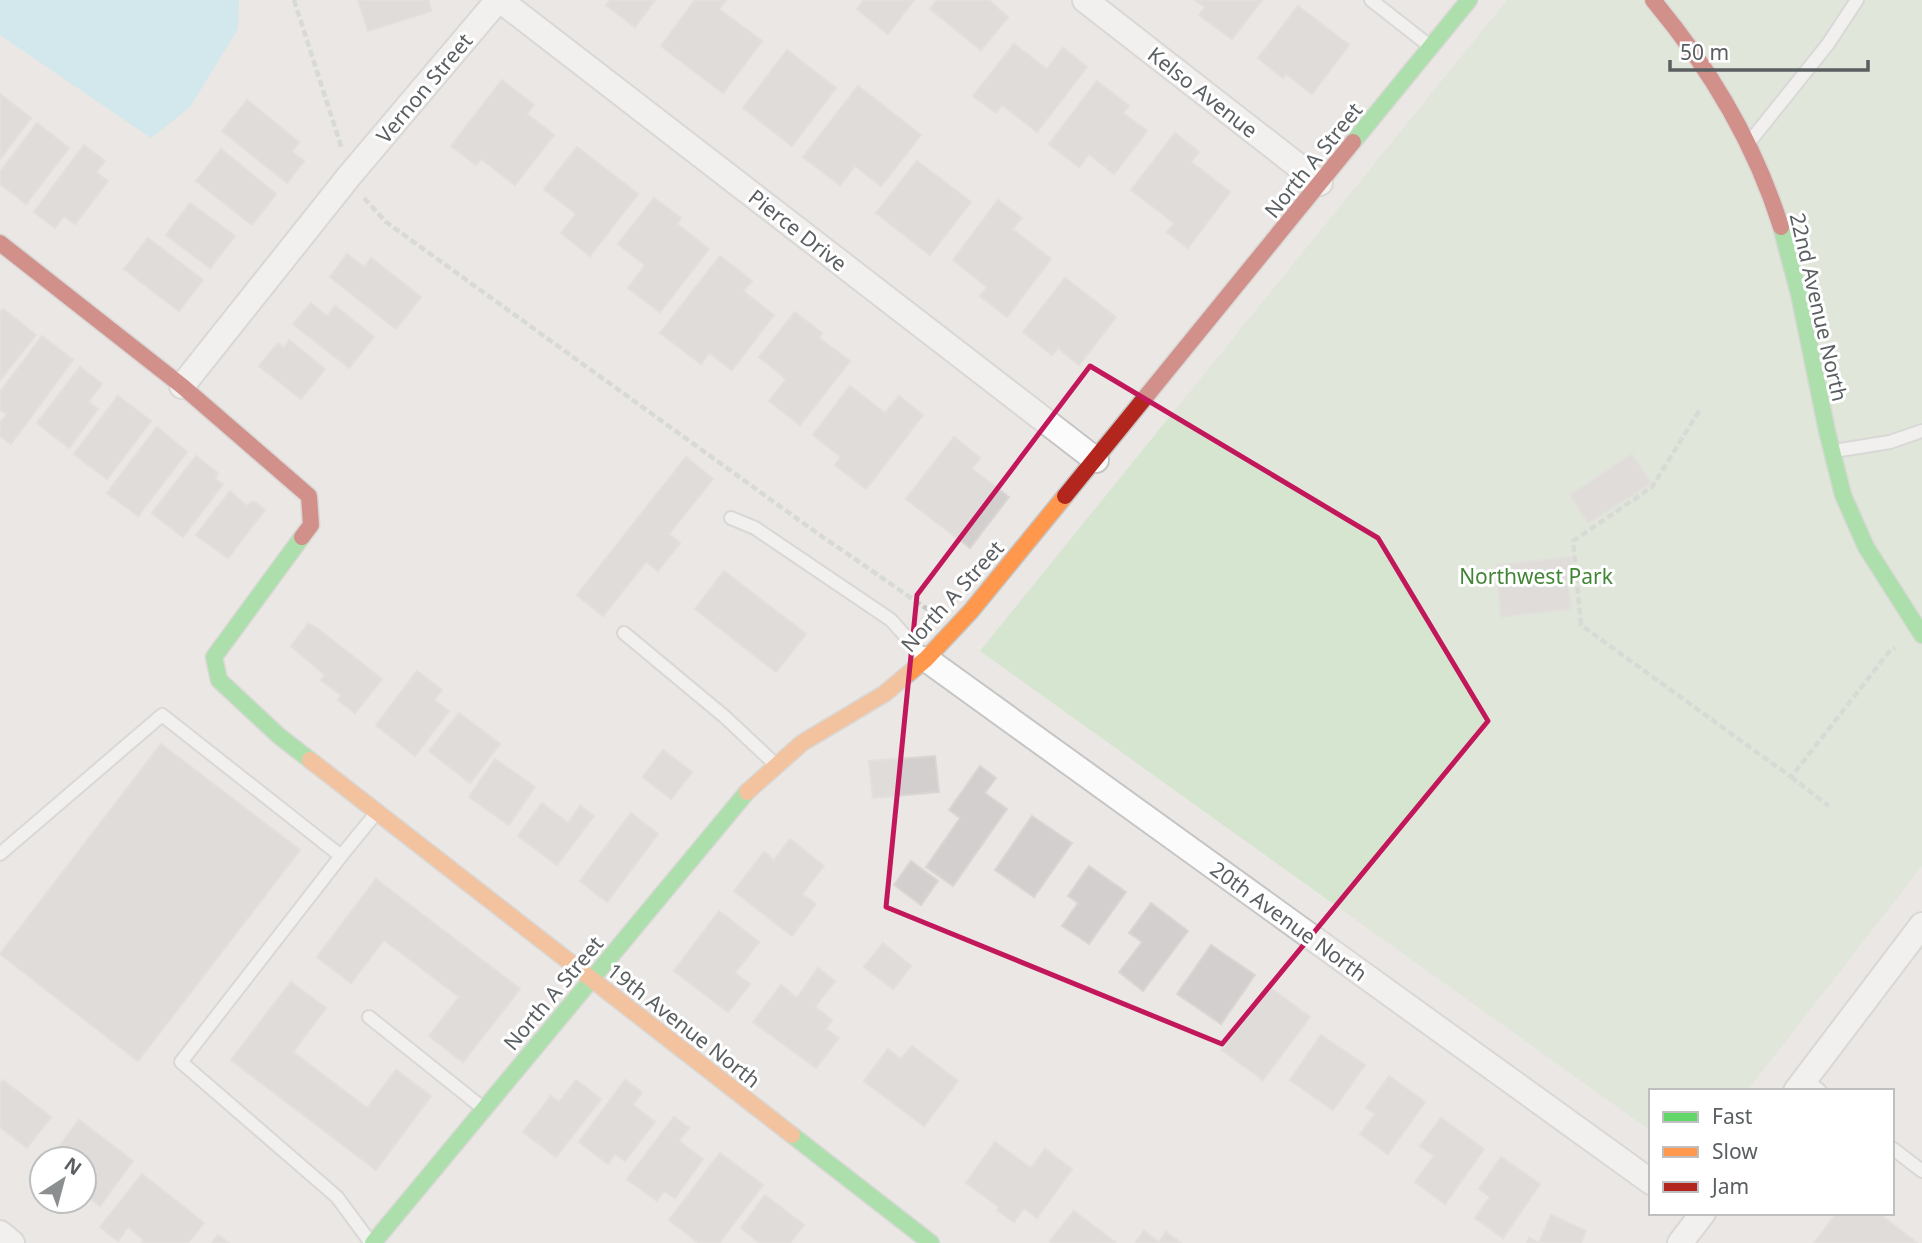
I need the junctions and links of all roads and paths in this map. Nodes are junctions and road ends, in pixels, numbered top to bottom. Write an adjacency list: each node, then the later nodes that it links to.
1 (294, 0): 10 (path)
2 (499, 0): 10 (street, Vernon Street); 17 (street, Pierce Drive)
3 (1085, 0): 11 (street, Kelso Avenue)
4 (1371, 0): 8 (lane)
5 (1469, 0): 8 (street, North A Street)
6 (1653, 0): 9 (street, 22nd Avenue North)
7 (1857, 0): 9 (lane)
8 (1431, 47): 11 (street, North A Street)
9 (1748, 143): 16 (street, 22nd Avenue North)
10 (350, 175): 13 (street, Vernon Street); 19 (path)
11 (1320, 183): 17 (street, North A Street)
12 (0, 243): 13 (street, 19th Avenue North)
13 (182, 386): 27 (street, 19th Avenue North)
14 (1699, 411): 25 (path)
15 (1922, 431): 16 (lane)
16 (1832, 452): 21 (street, 22nd Avenue North)
17 (1096, 460): 19 (street, North A Street)
18 (731, 518): 23 (lane)
19 (955, 628): 23 (street, North A Street)
20 (624, 633): 24 (lane)
21 (1922, 635)
22 (1895, 648): 25 (path)
23 (926, 659): 24 (street, North A Street); 37 (street, 20th Avenue North)
24 (776, 765): 31 (street, North A Street)
25 (1791, 778): 26 (path)
26 (1829, 806)
27 (377, 812): 29 (lane); 31 (street, 19th Avenue North)
28 (0, 854): 29 (lane)
29 (341, 856): 41 (lane)
30 (1922, 925): 33 (street)
31 (592, 979): 34 (street, North A Street); 42 (street, 19th Avenue North)
32 (369, 1017): 34 (lane)
33 (1807, 1087)
34 (484, 1109): 41 (street, North A Street)
35 (1894, 1150): 36 (lane)
36 (1922, 1171)
37 (1649, 1181)
38 (1699, 1215): 43 (street)
39 (0, 1233): 40 (street)
40 (12, 1243)
41 (372, 1243)
42 (932, 1243)
43 (1680, 1243)

